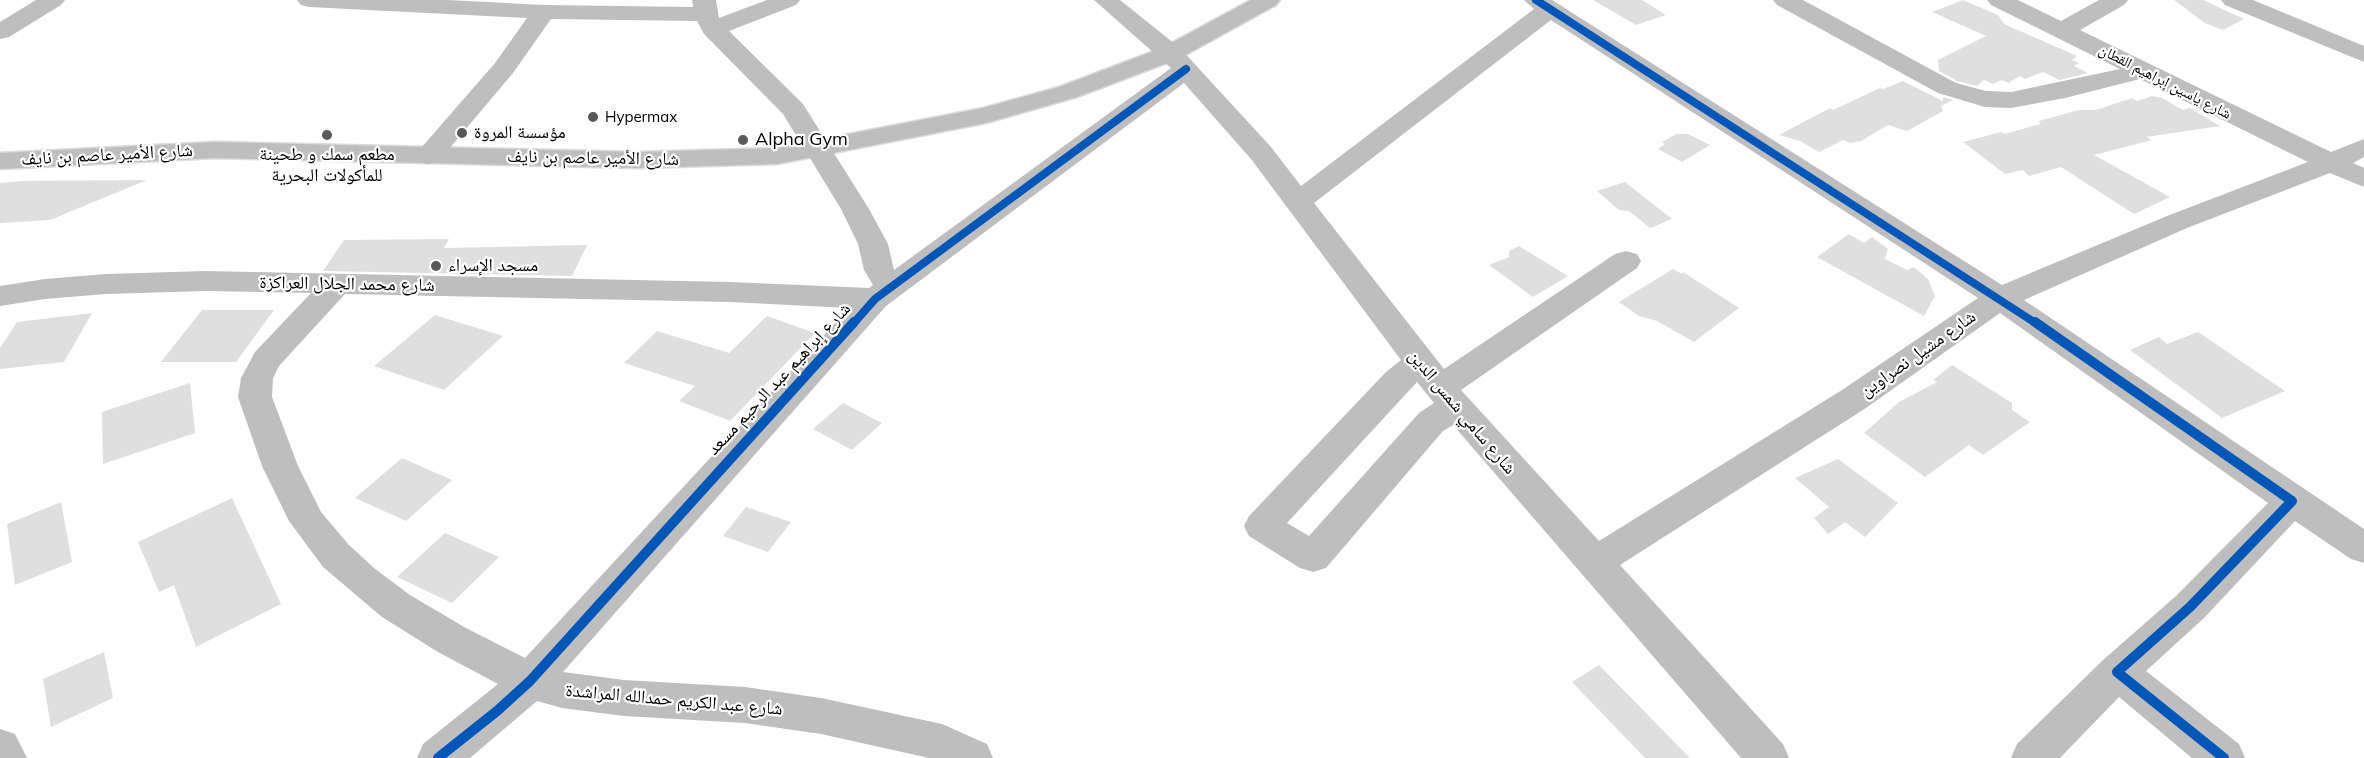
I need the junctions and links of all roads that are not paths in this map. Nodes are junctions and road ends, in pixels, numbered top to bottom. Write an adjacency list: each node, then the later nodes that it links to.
1 (53, 0): 15 (street)
2 (309, 0): 3 (street)
3 (351, 0): 12 (street)
4 (788, 0): 13 (street)
5 (1106, 0): 17 (street, شارع سامي شمس الدين)
6 (1268, 0): 17 (street)
7 (1785, 0): 18 (street)
8 (1999, 0): 14 (street, شارع ياسين إبراهيم القطان)
9 (2116, 0): 14 (street)
10 (2233, 0): 16 (street)
11 (1543, 5): 25 (street); 30 (street)
12 (544, 12): 13 (street); 21 (street)
13 (707, 14): 20 (street)
14 (2062, 30): 18 (street, شارع ياسين إبراهيم القطان)
15 (0, 32)
16 (2364, 55)
17 (1179, 61): 20 (street, شارع الأمير عاصم بن نايف); 25 (street, شارع سامي شمس الدين); 28 (street, شارع إبراهيم عبد الرحيم مسعد)
18 (2142, 70): 23 (street, شارع ياسين إبراهيم القطان)
19 (2364, 147): 23 (street, شارع مشيل نصراوين)
20 (817, 150): 21 (street, شارع الأمير عاصم بن نايف); 28 (street)
21 (428, 156): 22 (street, شارع الأمير عاصم بن نايف)
22 (0, 161)
23 (2331, 163): 24 (street, شارع ياسين إبراهيم القطان); 30 (street, شارع مشيل نصراوين)
24 (2364, 179)
25 (1298, 202): 31 (street, شارع سامي شمس الدين)
26 (1626, 261): 31 (street)
27 (337, 284): 28 (street, شارع محمد الجلال العراكزة); 29 (street, شارع محمد الجلال العراكزة); 36 (street, شارع عبد الكريم حمدالله المراشدة)
28 (882, 293): 36 (street, شارع إبراهيم عبد الرحيم مسعد)
29 (0, 296)
30 (2000, 298): 32 (street); 34 (street, شارع مشيل نصراوين)
31 (1438, 385): 31 (street); 34 (street, شارع سامي شمس الدين)
32 (2292, 501): 33 (street); 35 (street)
33 (2364, 548)
34 (1594, 563): 41 (street, شارع سامي شمس الدين)
35 (2117, 672): 42 (street); 43 (street)
36 (530, 681): 39 (street, شارع إبراهيم عبد الرحيم مسعد); 40 (street, شارع عبد الكريم حمدالله المراشدة)
37 (0, 748): 38 (street)
38 (6, 758)
39 (438, 758)
40 (972, 758)
41 (1768, 758)
42 (2032, 758)
43 (2224, 758)

